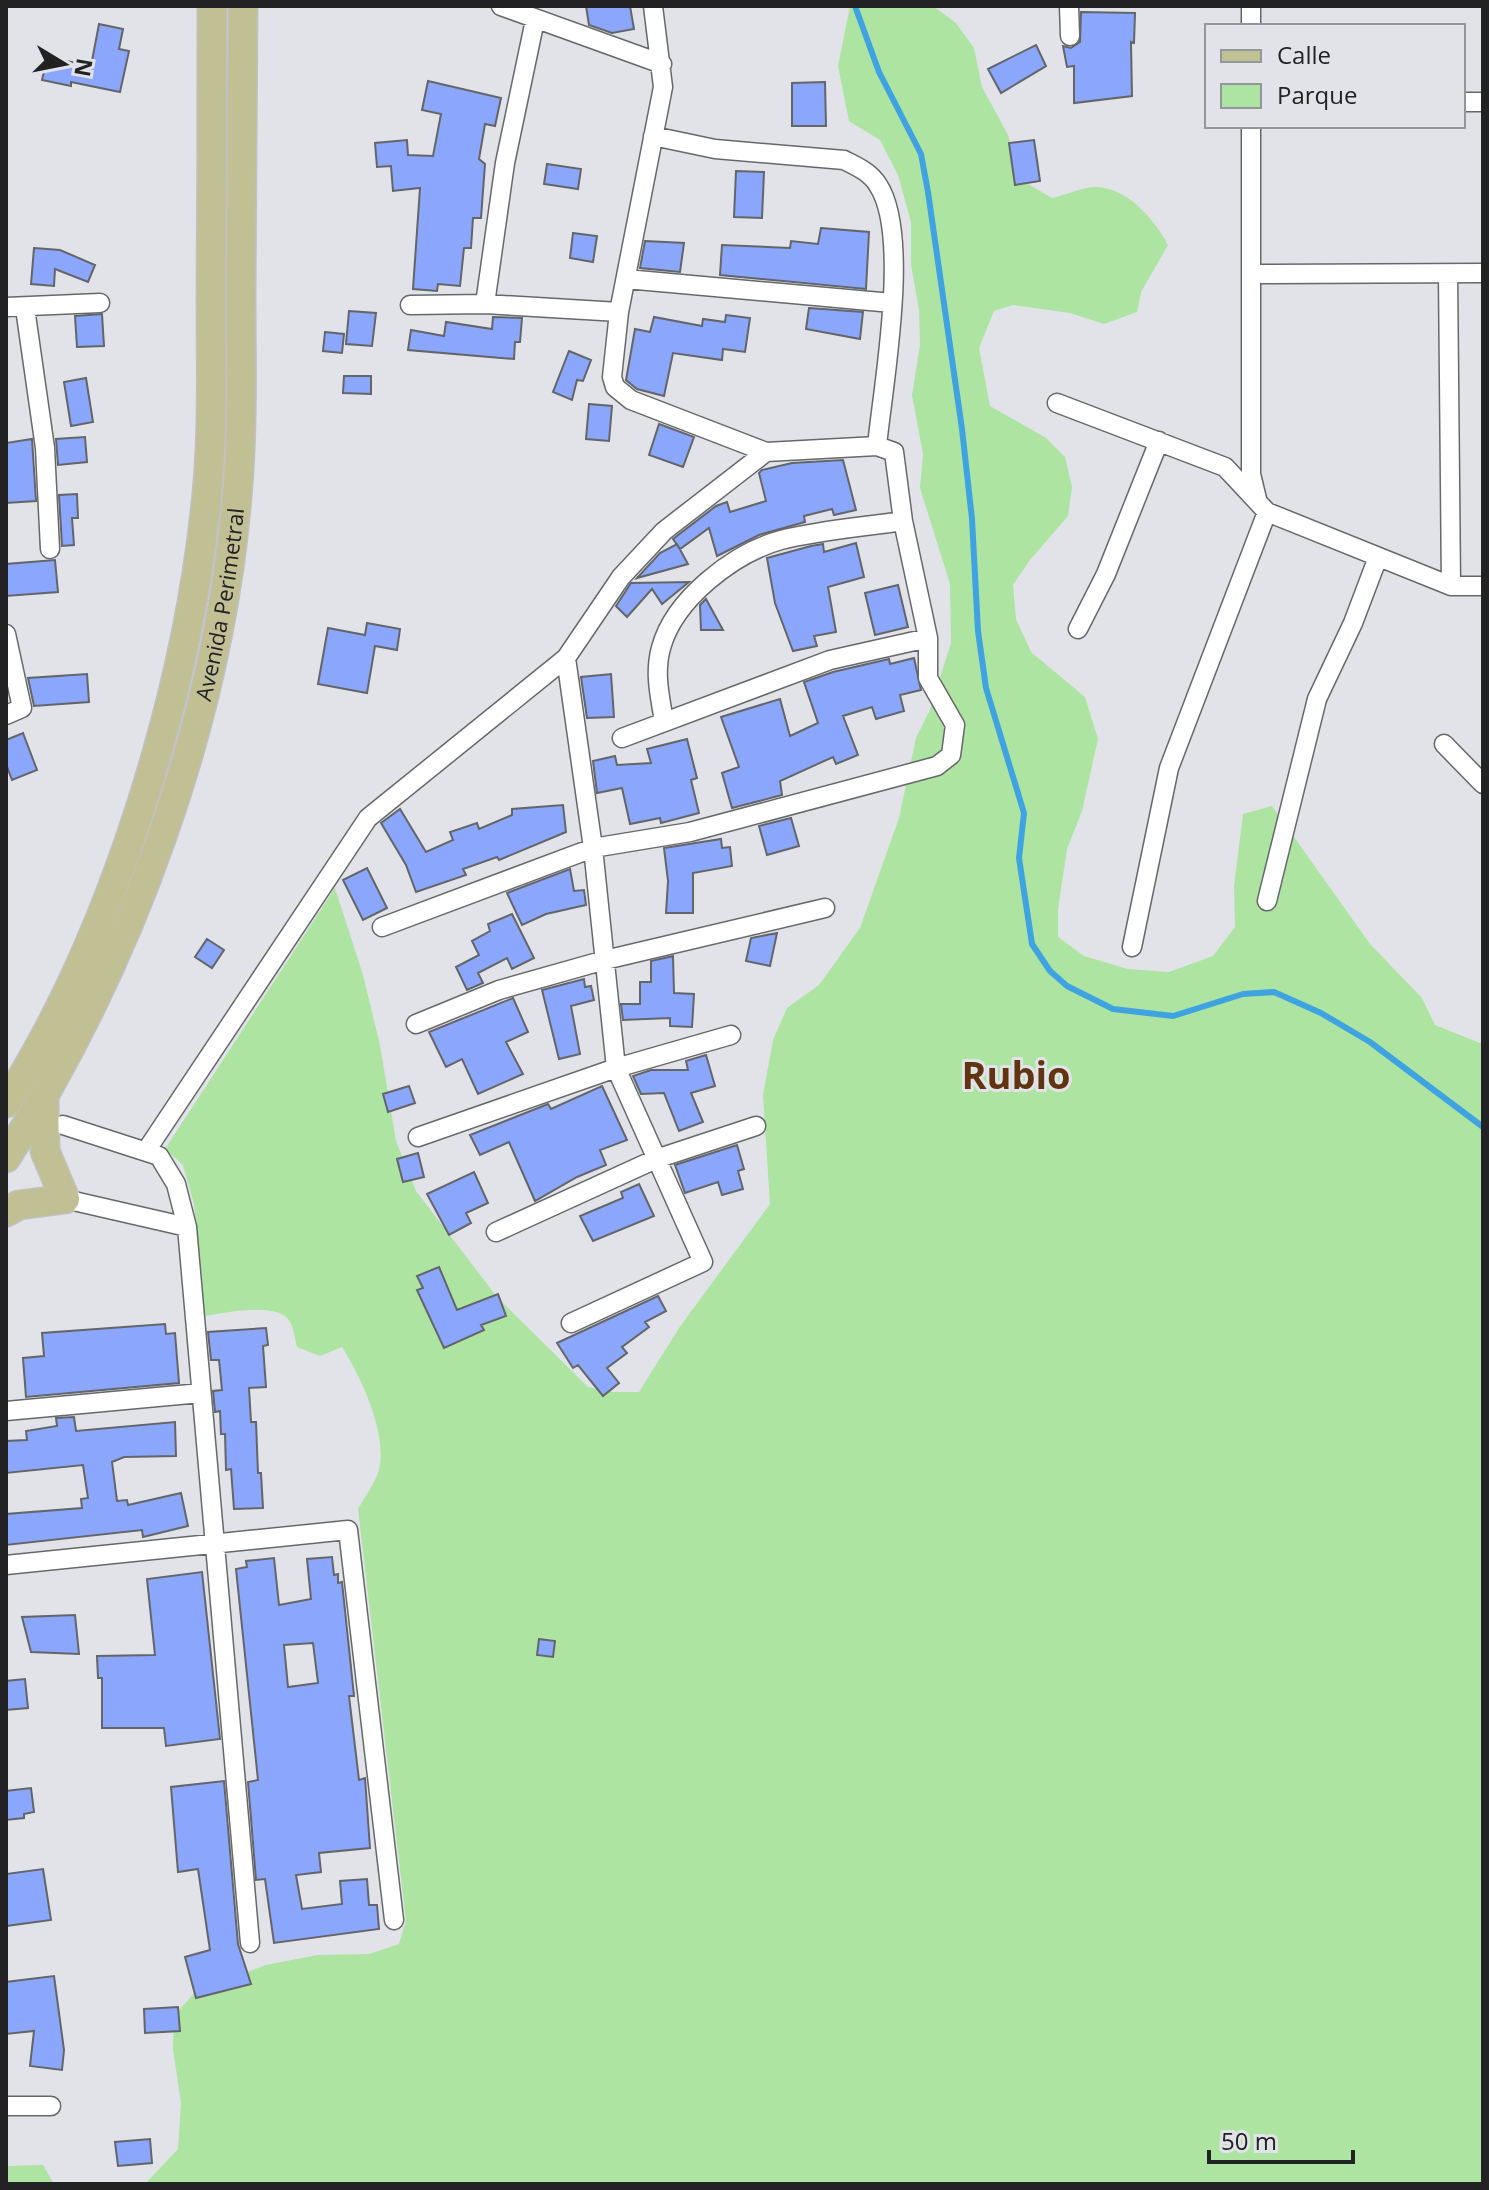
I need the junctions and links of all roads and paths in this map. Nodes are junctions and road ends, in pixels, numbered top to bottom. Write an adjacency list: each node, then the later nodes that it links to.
1 (212, 6): 51 (main road, Avenida Perimetral)
2 (243, 6): 50 (main road, Avenida Perimetral)
3 (653, 6): 8 (street)
4 (1069, 6): 7 (street)
5 (505, 7): 6 (street)
6 (535, 20): 8 (street); 17 (street)
7 (1070, 36)
8 (662, 64): 10 (street)
9 (1251, 128): 12 (street)
10 (653, 136): 14 (street); 16 (street)
11 (1483, 273): 13 (street)
12 (1251, 274): 13 (street); 26 (street)
13 (1448, 274): 30 (street)
14 (626, 279): 16 (street); 21 (street)
15 (100, 303): 20 (street)
16 (892, 303): 24 (street)
17 (485, 304): 18 (street); 21 (street)
18 (410, 305)
19 (6, 307): 20 (street)
20 (25, 308): 28 (street)
21 (619, 312): 25 (street)
22 (1057, 403): 23 (street)
23 (1159, 441): 26 (street); 32 (street)
24 (877, 446): 25 (street); 27 (street)
25 (766, 452): 35 (street)
26 (1262, 506): 29 (street); 45 (street)
27 (903, 521): 34 (street); 37 (street)
28 (50, 549)
29 (1378, 557): 30 (street); 42 (street)
30 (1451, 586): 31 (street)
31 (1483, 586)
32 (1078, 629)
33 (6, 634): 36 (street)
34 (928, 638): 37 (street); 41 (street)
35 (566, 658): 41 (street); 55 (street)
36 (6, 715)
37 (664, 721): 38 (street)
38 (622, 738)
39 (1444, 744): 40 (street)
40 (1483, 784)
41 (593, 848): 44 (street); 46 (street)
42 (1267, 901)
43 (825, 908): 46 (street)
44 (382, 927)
45 (1132, 947)
46 (605, 960): 47 (street); 49 (street)
47 (416, 1024)
48 (731, 1035): 49 (street)
49 (616, 1068): 54 (street); 57 (street)
50 (45, 1098): 56 (main road, Avenida Perimetral); 58 (main road)
51 (6, 1103)
52 (63, 1125): 55 (street)
53 (756, 1126): 57 (street)
54 (418, 1137)
55 (146, 1151): 60 (street)
56 (6, 1158)
57 (656, 1159): 61 (street); 62 (street)
58 (65, 1199): 59 (main road); 60 (street)
59 (6, 1212)
60 (187, 1227): 63 (street)
61 (496, 1232)
62 (571, 1323)
63 (201, 1393): 64 (street); 65 (street)
64 (6, 1411)
65 (214, 1544): 66 (street); 67 (street); 68 (street)
66 (6, 1565)
67 (394, 1920)
68 (250, 1943)
69 (6, 2106): 70 (street)
70 (51, 2106)

